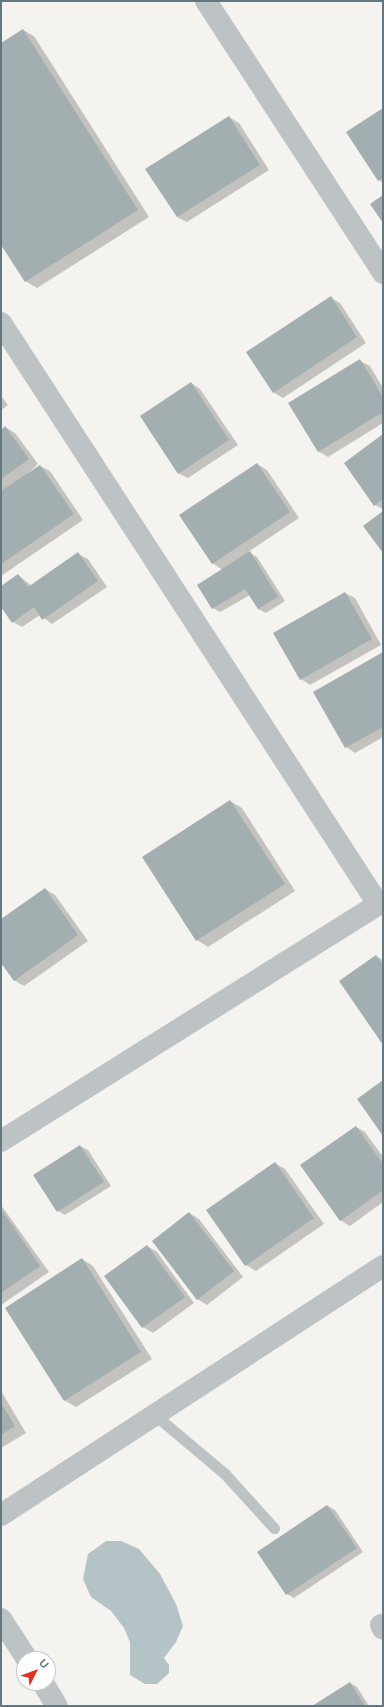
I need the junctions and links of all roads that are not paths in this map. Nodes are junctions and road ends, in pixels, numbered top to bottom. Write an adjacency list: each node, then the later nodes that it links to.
1 (206, 1): 2 (street)
2 (383, 273)
3 (1, 323): 4 (street)
4 (380, 903): 5 (street)
5 (1, 1141)
6 (383, 1266): 7 (street)
7 (155, 1414): 8 (street); 9 (lane)
8 (1, 1515)
9 (274, 1528)
10 (1, 1619): 11 (street)
11 (22, 1651)
12 (48, 1691): 13 (street)
13 (58, 1706)

